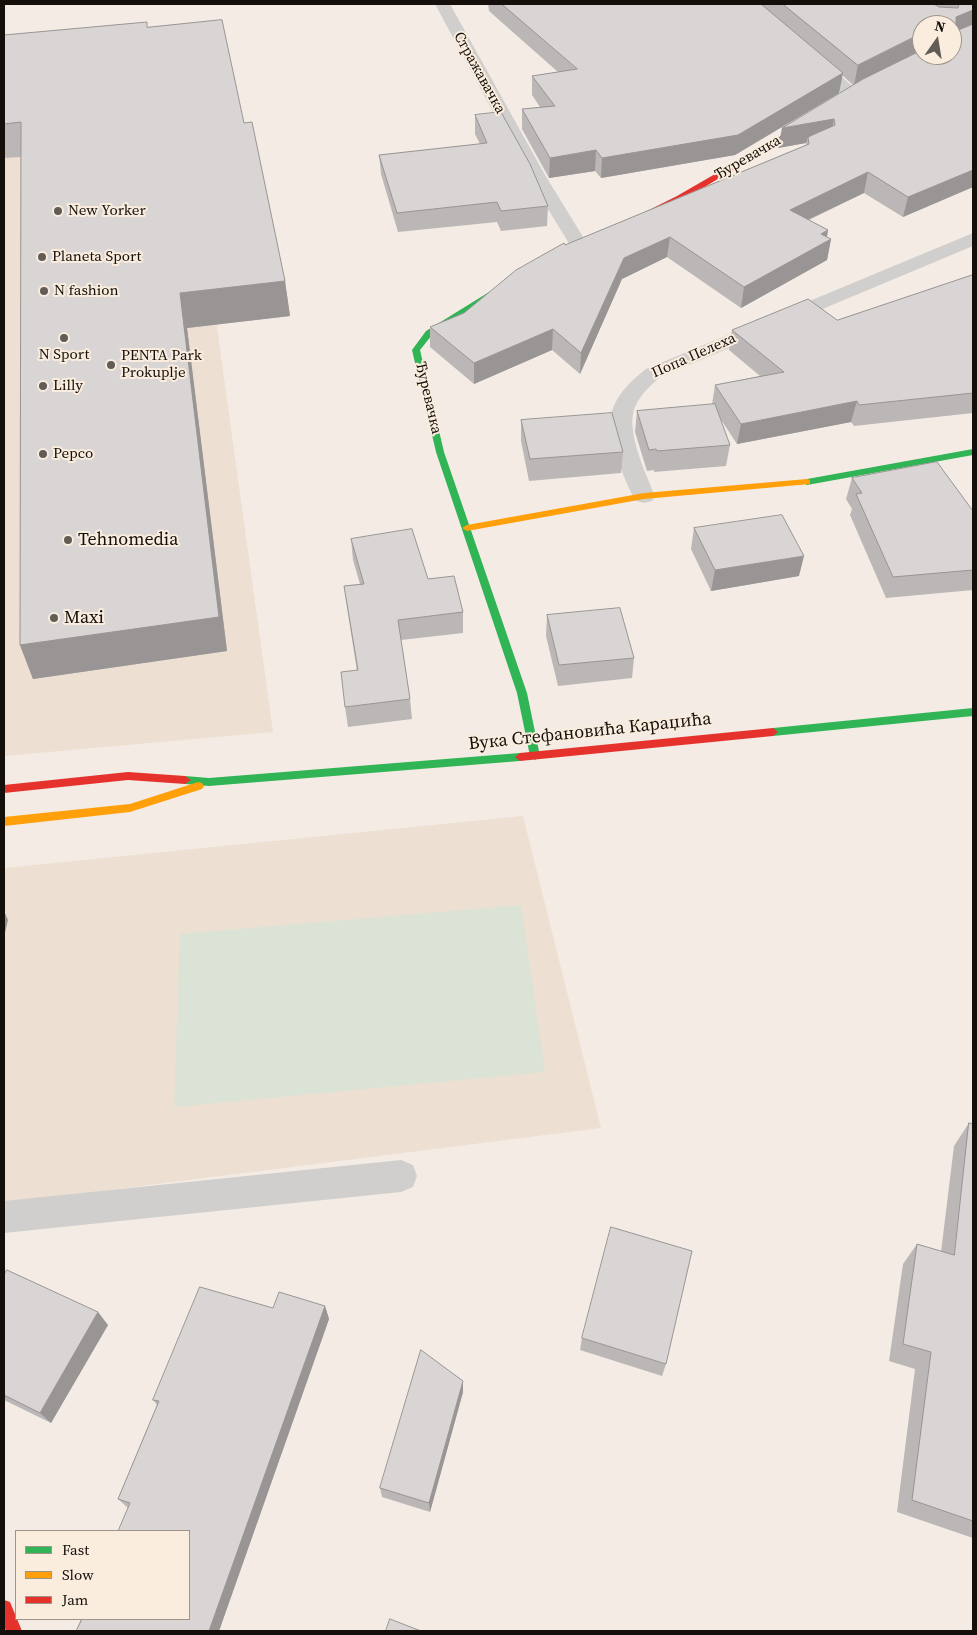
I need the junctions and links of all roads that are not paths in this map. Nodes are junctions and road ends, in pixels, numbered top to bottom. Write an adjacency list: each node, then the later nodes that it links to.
1 (442, 4): 7 (street, Стражавачка)
2 (797, 46): 3 (street)
3 (852, 94)
4 (822, 113): 5 (street, Ђуревачка)
5 (638, 217)
6 (973, 239): 10 (street, Попа Пелеха)
7 (579, 245)
8 (512, 282): 11 (street, Ђуревачка)
9 (973, 452): 10 (street)
10 (644, 496): 11 (street)
11 (468, 528): 13 (street, Ђуревачка)
12 (973, 712): 13 (street, Вука Стефановића Караџића)
13 (535, 756): 14 (street, Вука Стефановића Караџића)
14 (209, 782): 15 (street, Вука Стефановића Караџића); 16 (street, Вука Стефановића Караџића)
15 (4, 789)
16 (4, 822)
17 (401, 1176): 18 (street)
18 (4, 1217)
19 (4, 1608): 20 (street)
20 (14, 1631)

